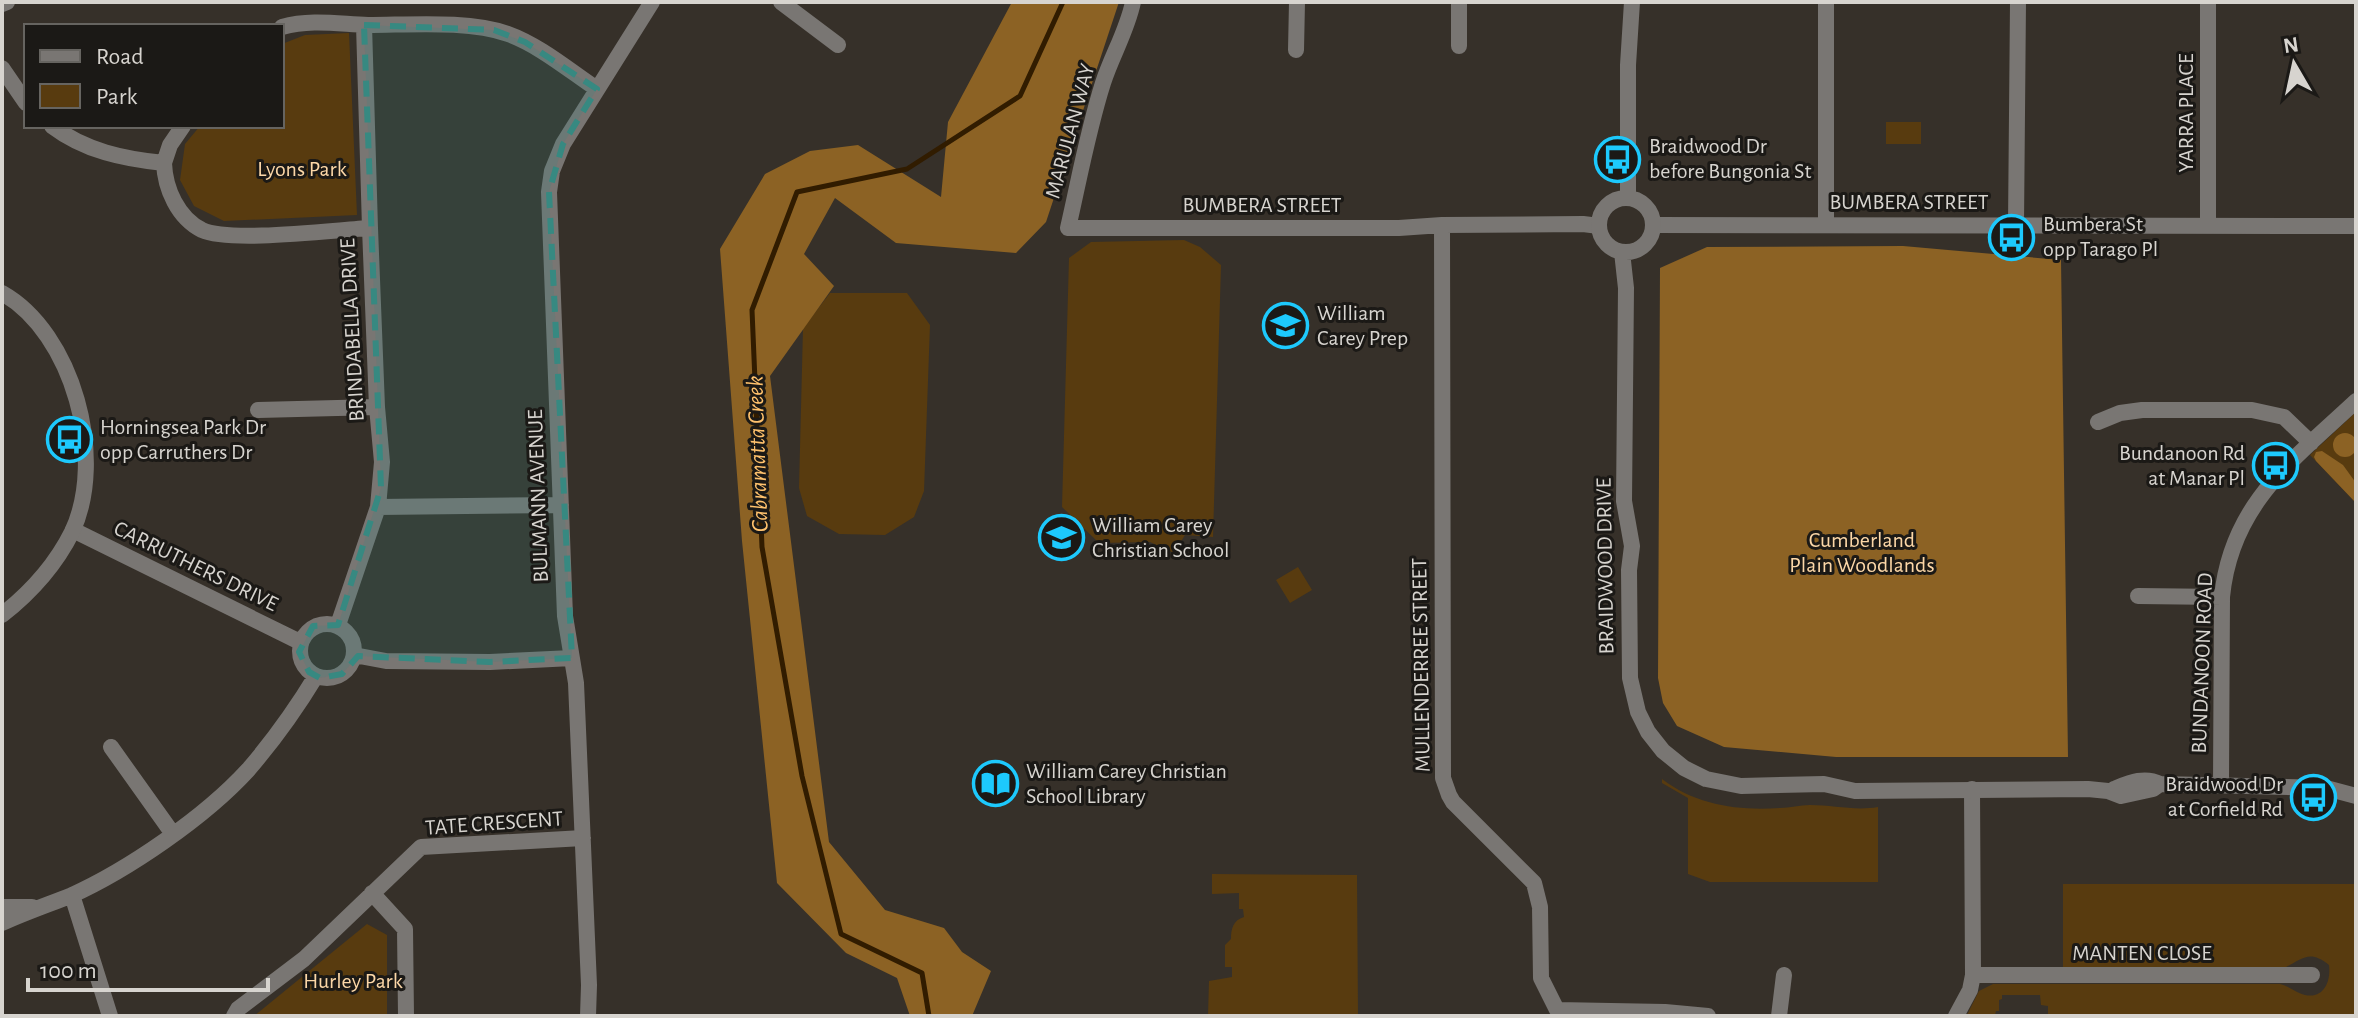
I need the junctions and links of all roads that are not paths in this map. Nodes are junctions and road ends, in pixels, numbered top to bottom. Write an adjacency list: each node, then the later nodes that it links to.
1 (652, 2): 16 (street, BULMANN AVENUE)
2 (781, 2): 12 (street)
3 (1133, 2): 30 (street, MARULAN WAY)
4 (1297, 2): 14 (street)
5 (1459, 2): 13 (street)
6 (1632, 2): 21 (street)
7 (1826, 2): 25 (street)
8 (2018, 2): 22 (street)
9 (2208, 2): 26 (street, YARRA PLACE)
10 (364, 25): 11 (street); 16 (street); 29 (street, BRINDABELLA DRIVE)
11 (284, 27)
12 (838, 45)
13 (1459, 46)
14 (1296, 50)
15 (2, 68): 17 (street)
16 (597, 89): 38 (street, BULMANN AVENUE)
17 (24, 100)
18 (56, 128): 20 (street)
19 (182, 128): 20 (street)
20 (164, 163): 29 (street)
21 (1628, 197): 24 (street); 27 (street)
22 (2016, 224): 25 (street, BUMBERA STREET); 26 (street, BUMBERA STREET)
23 (1442, 225): 27 (street, BUMBERA STREET); 30 (street, BUMBERA STREET); 63 (street, MULLENDERREE STREET)
24 (1654, 225): 25 (street, BUMBERA STREET); 31 (street)
25 (1826, 225)
26 (2208, 225): 28 (street, BUMBERA STREET)
27 (1599, 226): 31 (street)
28 (2356, 226)
29 (370, 228): 34 (street, BRINDABELLA DRIVE)
30 (1068, 228)
31 (1622, 252): 51 (street, BRAIDWOOD DRIVE)
32 (2, 293): 40 (street)
33 (2356, 401): 37 (street, BUNDANOON ROAD)
34 (377, 407): 35 (street); 39 (street, BRINDABELLA DRIVE)
35 (258, 410)
36 (2098, 422): 37 (street)
37 (2311, 443): 42 (street, BUNDANOON ROAD)
38 (561, 505): 39 (street); 47 (street, BULMANN AVENUE)
39 (378, 507): 44 (street, BRINDABELLA DRIVE)
40 (73, 530): 43 (street); 45 (street, CARRUTHERS DRIVE)
41 (2138, 596): 42 (street)
42 (2222, 597): 50 (street, BUNDANOON ROAD)
43 (2, 615)
44 (338, 625): 45 (street); 46 (street)
45 (300, 642): 48 (street)
46 (354, 655): 47 (street); 48 (street)
47 (572, 658): 54 (street, BULMANN AVENUE)
48 (316, 676): 53 (street)
49 (111, 747): 53 (street)
50 (2221, 784): 51 (street, BRAIDWOOD DRIVE); 52 (street, BRAIDWOOD DRIVE)
51 (1972, 789): 61 (street)
52 (2356, 796)
53 (173, 834): 56 (street)
54 (583, 838): 55 (street, TATE CRESCENT); 67 (street, BULMANN AVENUE)
55 (372, 893): 65 (street, TATE CRESCENT); 66 (street)
56 (72, 895): 58 (street); 64 (street)
57 (2, 907): 58 (street)
58 (38, 907): 59 (street)
59 (2, 923)
60 (1784, 975): 69 (street)
61 (1973, 975): 62 (street, MANTEN CLOSE); 70 (street)
62 (2312, 975)
63 (1554, 1013): 68 (street, MULLENDERREE STREET)
64 (110, 1016)
65 (234, 1016)
66 (406, 1016)
67 (588, 1016)
68 (1708, 1016)
69 (1779, 1016)
70 (1956, 1016)

